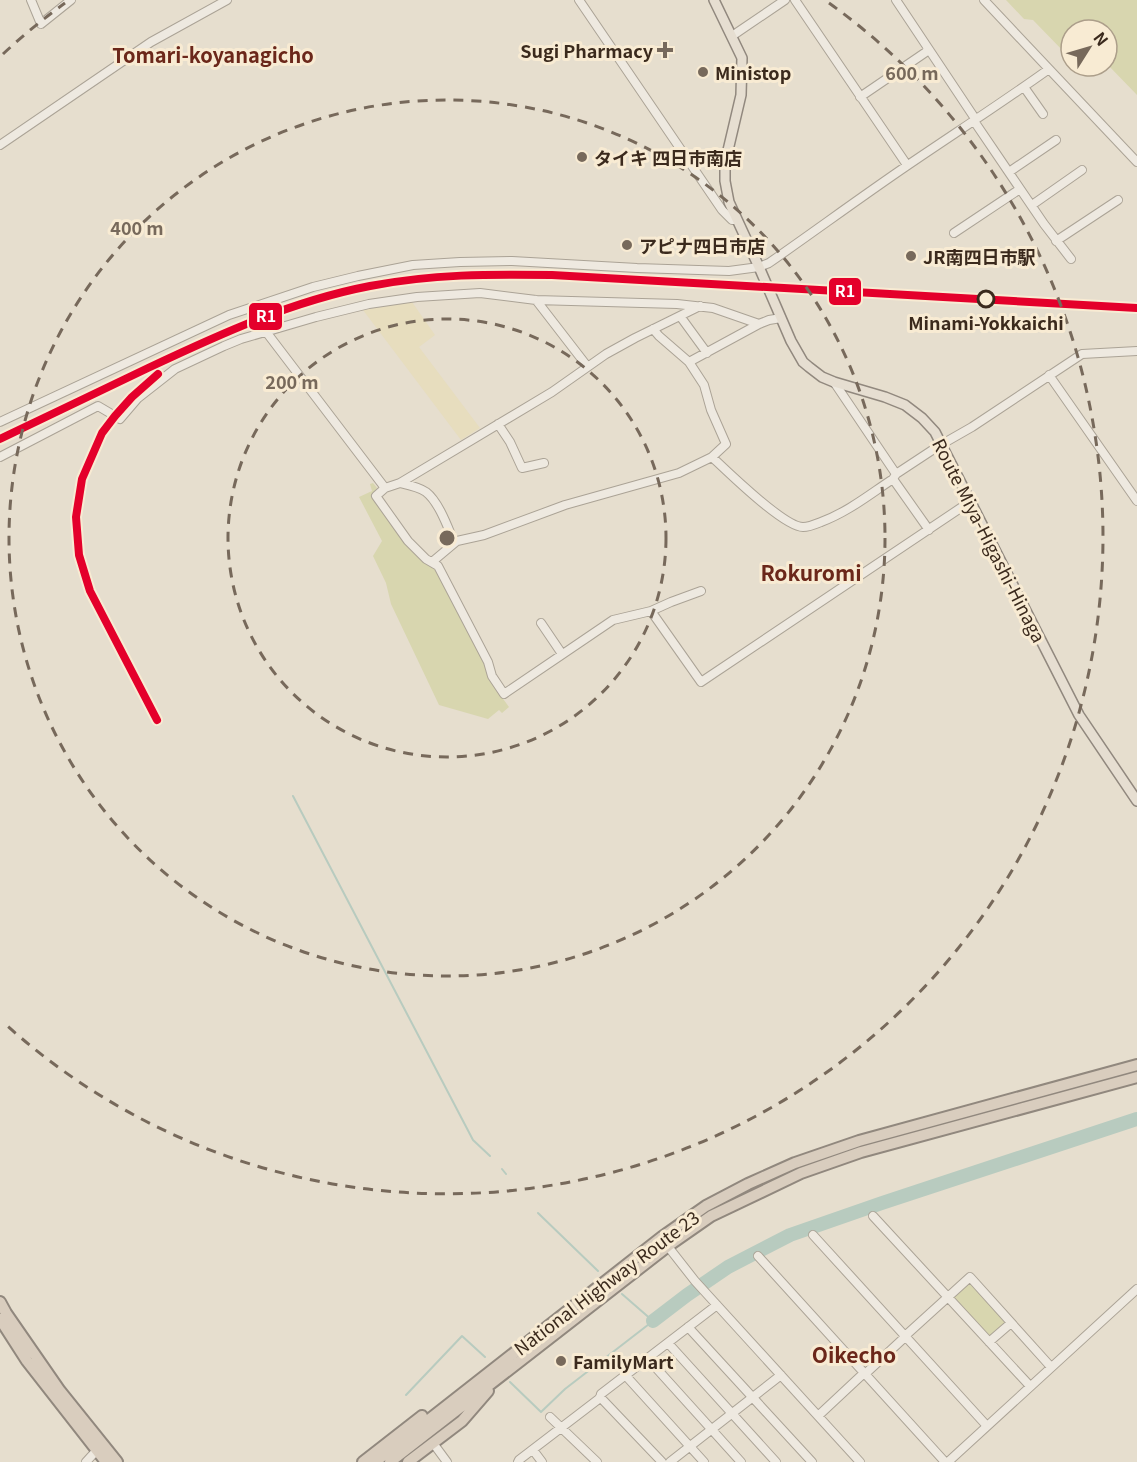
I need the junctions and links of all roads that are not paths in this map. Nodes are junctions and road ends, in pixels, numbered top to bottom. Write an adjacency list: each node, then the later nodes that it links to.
1 (31, 0): 2 (street)
2 (71, 0)
3 (227, 0): 18 (street)
4 (579, 0): 26 (street)
5 (714, 0): 10 (main road, Route Miya-Higashi-Hinaga)
6 (785, 0): 10 (street)
7 (795, 0): 14 (street)
8 (896, 0): 11 (street)
9 (984, 0): 12 (street)
10 (732, 36): 26 (main road, Route Miya-Higashi-Hinaga)
11 (928, 48): 14 (street); 16 (street)
12 (1049, 69): 13 (street); 19 (street)
13 (1024, 87): 15 (street); 16 (street)
14 (860, 97): 20 (street)
15 (1043, 114)
16 (975, 121): 20 (street); 22 (street)
17 (1056, 140): 22 (street)
18 (0, 145)
19 (1137, 162)
20 (907, 165): 30 (street)
21 (1082, 170): 25 (street)
22 (1009, 172): 23 (street)
23 (1020, 189): 25 (street); 27 (street)
24 (1118, 200): 28 (street)
25 (1032, 205): 28 (street)
26 (736, 220): 30 (main road, Route Miya-Higashi-Hinaga)
27 (954, 233)
28 (1056, 241): 29 (street)
29 (1071, 259)
30 (759, 267): 34 (main road, Route Miya-Higashi-Hinaga); 44 (street)
31 (536, 300): 32 (street); 37 (street); 41 (street)
32 (700, 306): 33 (street); 35 (street)
33 (680, 316): 36 (street); 39 (street)
34 (781, 318): 35 (street); 43 (main road, Route Miya-Higashi-Hinaga)
35 (759, 324): 39 (street)
36 (653, 329): 40 (street); 41 (street)
37 (267, 333): 47 (street); 52 (street)
38 (1137, 351): 42 (street)
39 (707, 353): 40 (street)
40 (689, 362): 48 (street)
41 (587, 366): 45 (street)
42 (1049, 375): 46 (street); 54 (street)
43 (834, 382): 46 (main road, Route Miya-Higashi-Hinaga); 50 (street)
44 (0, 422)
45 (498, 424): 49 (street); 51 (street)
46 (942, 445): 50 (street); 53 (main road, Route Miya-Higashi-Hinaga)
47 (0, 457)
48 (712, 457): 50 (street); 56 (street)
49 (544, 463)
50 (895, 476): 55 (street)
51 (400, 483): 52 (street); 56 (street)
52 (384, 488): 57 (street)
53 (971, 501): 55 (street); 62 (main road, Route Miya-Higashi-Hinaga)
54 (1137, 501)
55 (928, 530): 59 (street)
56 (454, 542): 57 (street)
57 (432, 562): 61 (street)
58 (701, 591): 59 (street)
59 (651, 611): 61 (street)
60 (541, 623): 61 (street)
61 (562, 654)
62 (1137, 801)
63 (1137, 1065): 67 (highway, National Highway Route 23)
64 (1137, 1077): 67 (highway, National Highway Route 23)
65 (873, 1216): 70 (street)
66 (813, 1236): 76 (street)
67 (665, 1241): 72 (street); 80 (highway, National Highway Route 23)
68 (758, 1256): 82 (street)
69 (1137, 1289): 81 (street)
70 (947, 1297): 74 (street); 76 (street); 77 (street)
71 (0, 1302): 100 (highway)
72 (717, 1305): 75 (street); 83 (street)
73 (0, 1319): 96 (highway)
74 (1011, 1323): 77 (street); 81 (street)
75 (688, 1327): 78 (street); 87 (street)
76 (905, 1337): 82 (street); 91 (street)
77 (989, 1342): 85 (street)
78 (668, 1343): 79 (street); 88 (street)
79 (648, 1359): 84 (street); 93 (street)
80 (503, 1367): 94 (highway); 101 (highway); 102 (highway, National Highway Route 23); 103 (highway, National Highway Route 23)
81 (1051, 1367): 85 (street)
82 (864, 1374): 89 (street); 116 (street)
83 (782, 1375): 87 (street); 89 (street)
84 (626, 1376): 86 (street); 95 (street)
85 (1030, 1386): 91 (street)
86 (600, 1397): 92 (street); 109 (street)
87 (753, 1398): 88 (street); 114 (street)
88 (733, 1414): 93 (street); 113 (street)
89 (818, 1416): 115 (street)
90 (550, 1417): 92 (street)
91 (987, 1426): 116 (street)
92 (561, 1427): 97 (street); 108 (street)
93 (712, 1430): 95 (street); 112 (street)
94 (433, 1443): 104 (highway); 105 (street)
95 (690, 1447): 110 (street); 111 (street)
96 (97, 1450): 98 (street); 99 (highway)
97 (533, 1450): 106 (street); 107 (street)
98 (86, 1462)
99 (106, 1462)
100 (117, 1462)
101 (363, 1462)
102 (375, 1462)
103 (390, 1462)
104 (408, 1462)
105 (447, 1462)
106 (518, 1462)
107 (542, 1462)
108 (597, 1462)
109 (662, 1462)
110 (670, 1462)
111 (704, 1462)
112 (741, 1462)
113 (776, 1462)
114 (812, 1462)
115 (860, 1462)
116 (946, 1462)

